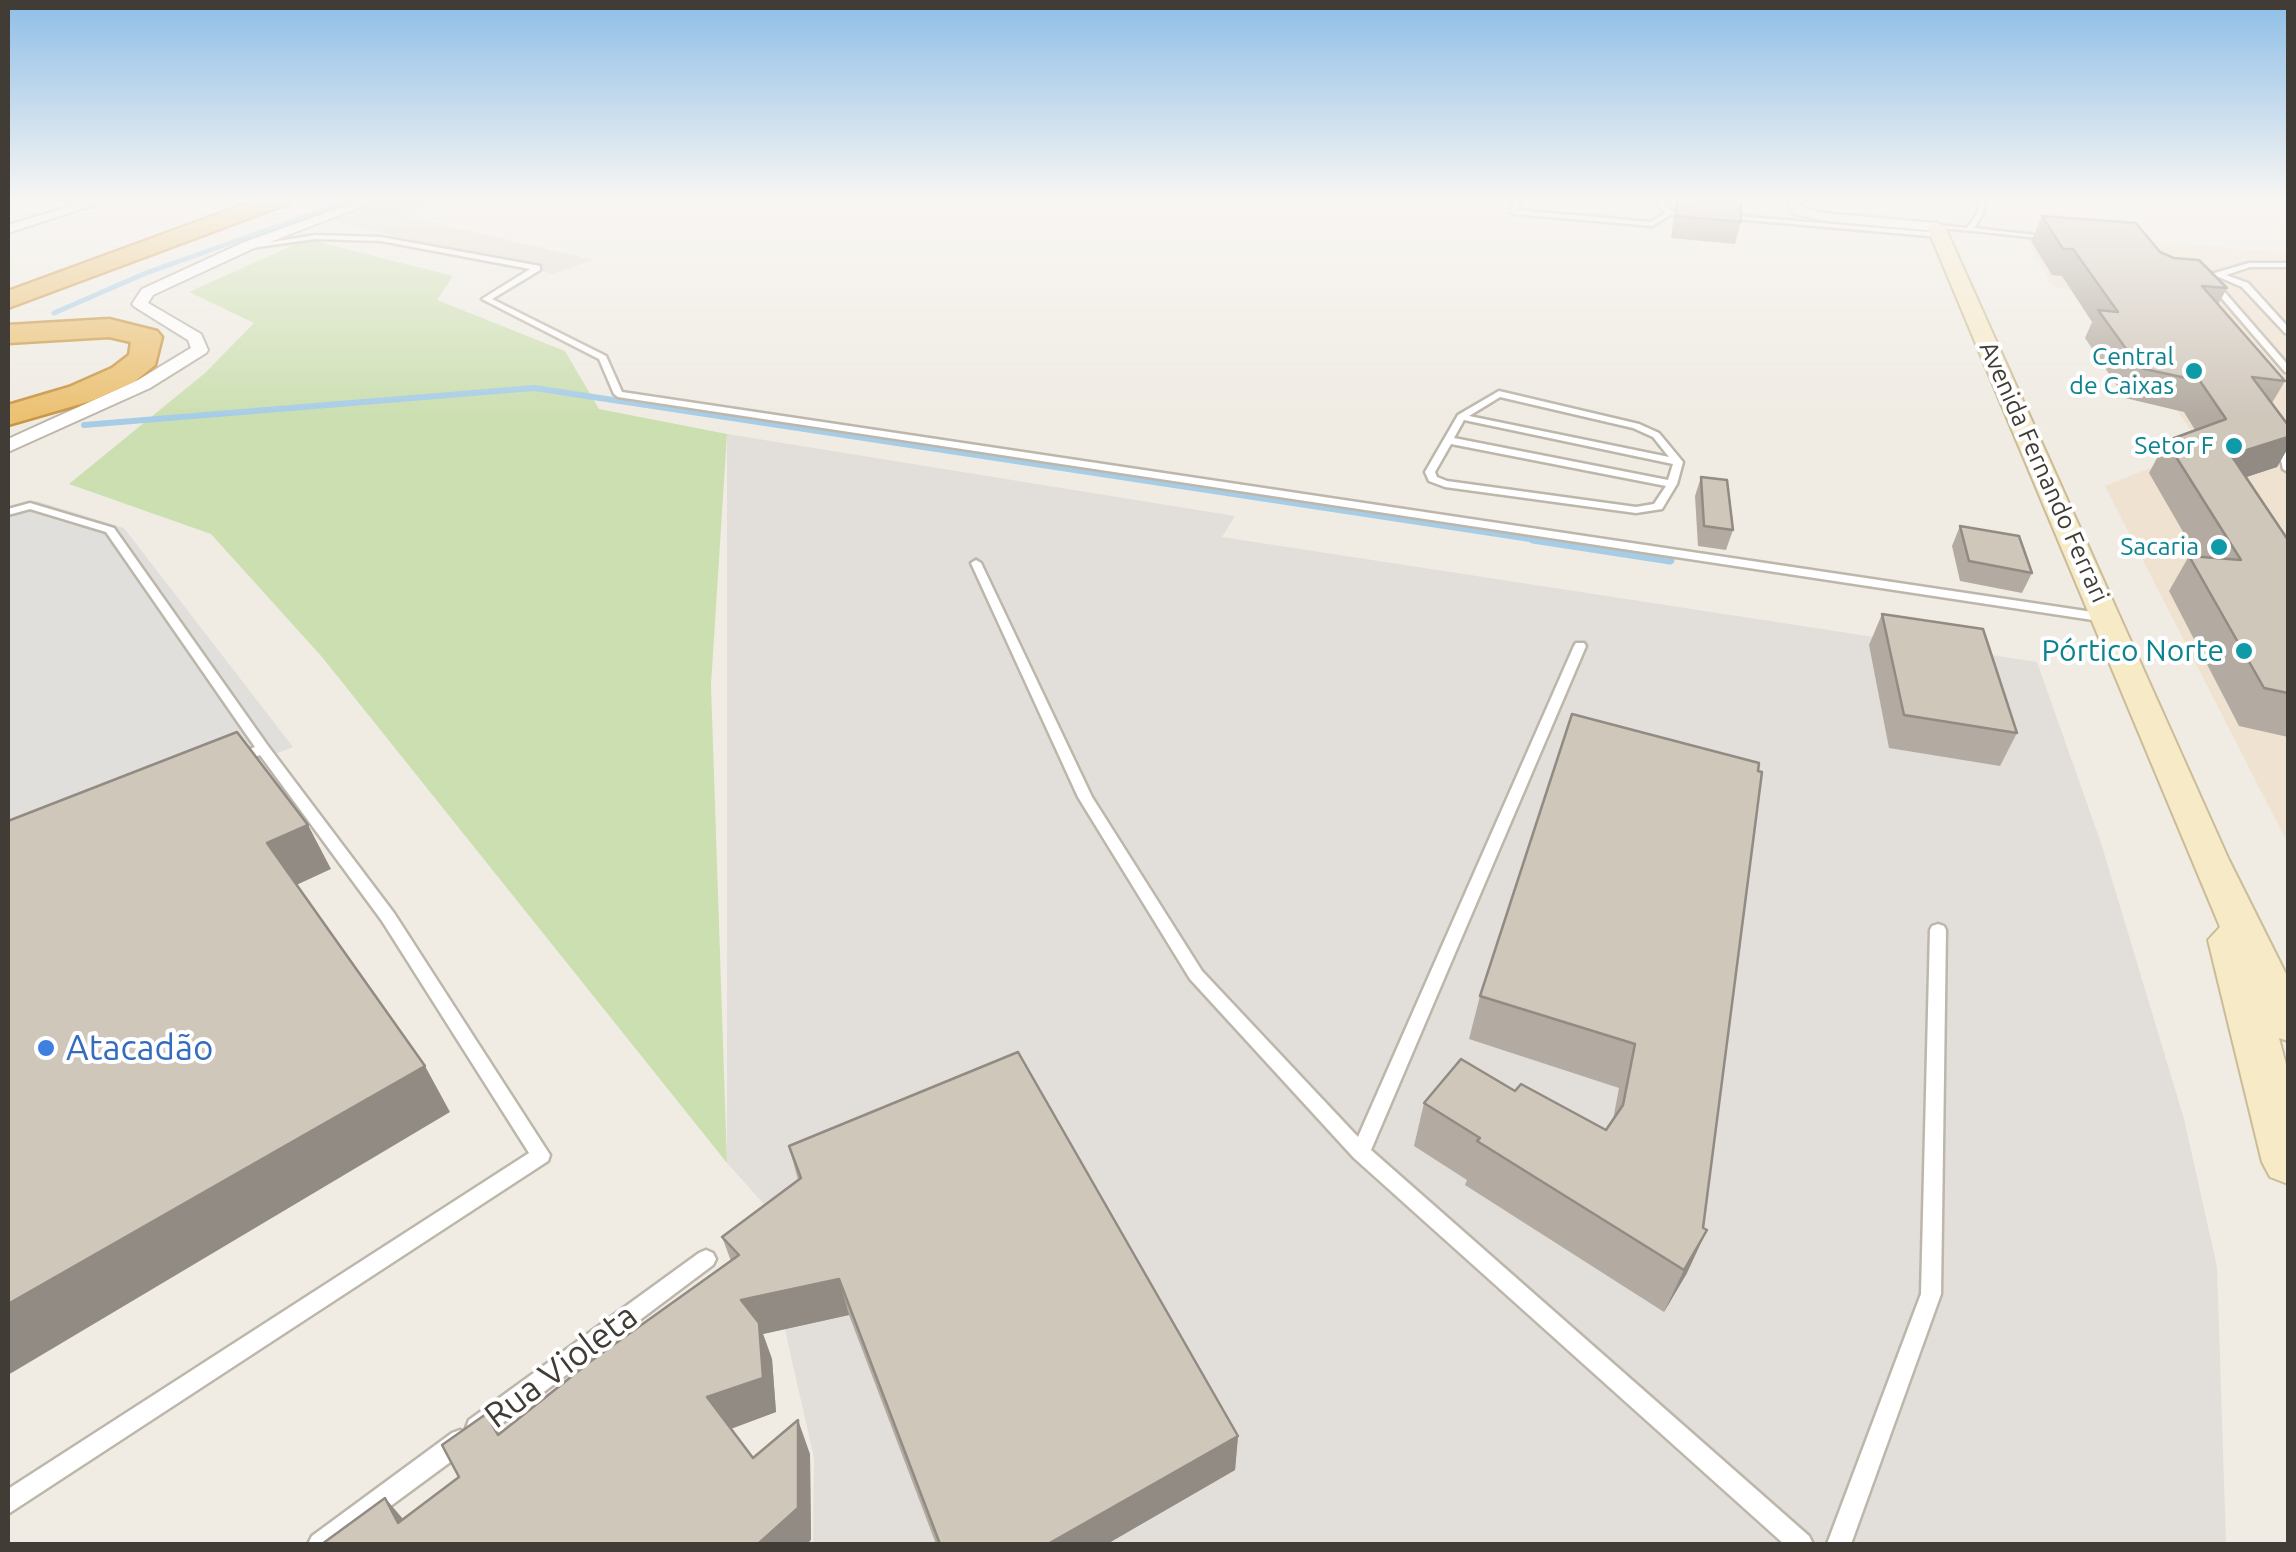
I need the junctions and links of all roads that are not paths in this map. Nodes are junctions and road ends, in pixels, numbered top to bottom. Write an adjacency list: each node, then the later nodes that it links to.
1 (85, 271): 7 (highway)
2 (192, 271): 15 (street)
3 (531, 271): 21 (lane)
4 (1965, 271): 21 (street, Avenida Fernando Ferrari)
5 (2228, 271): 6 (lane)
6 (2220, 274): 8 (lane); 10 (lane)
7 (8, 300)
8 (2288, 332)
9 (8, 334): 11 (highway)
10 (2288, 370)
11 (8, 416)
12 (1462, 418): 13 (lane); 16 (lane); 16 (lane)
13 (1447, 440): 18 (lane); 18 (lane)
14 (2288, 441): 17 (lane)
15 (8, 446)
16 (1678, 462): 18 (lane)
17 (2288, 469)
18 (1672, 484)
19 (8, 512): 23 (lane)
20 (976, 564): 28 (lane)
21 (2108, 618): 25 (street, Avenida Fernando Ferrari)
22 (1580, 646): 28 (lane)
23 (263, 749): 24 (lane); 31 (lane)
24 (213, 769)
25 (2209, 860): 27 (street, Avenida Fernando Ferrari); 29 (street, Avenida Fernando Ferrari)
26 (1938, 930): 34 (lane)
27 (2288, 1023)
28 (1360, 1152): 33 (lane)
29 (2288, 1162)
30 (706, 1259): 32 (lane, Rua Violeta)
31 (8, 1502)
32 (320, 1544)
33 (1801, 1544)
34 (1838, 1544)

